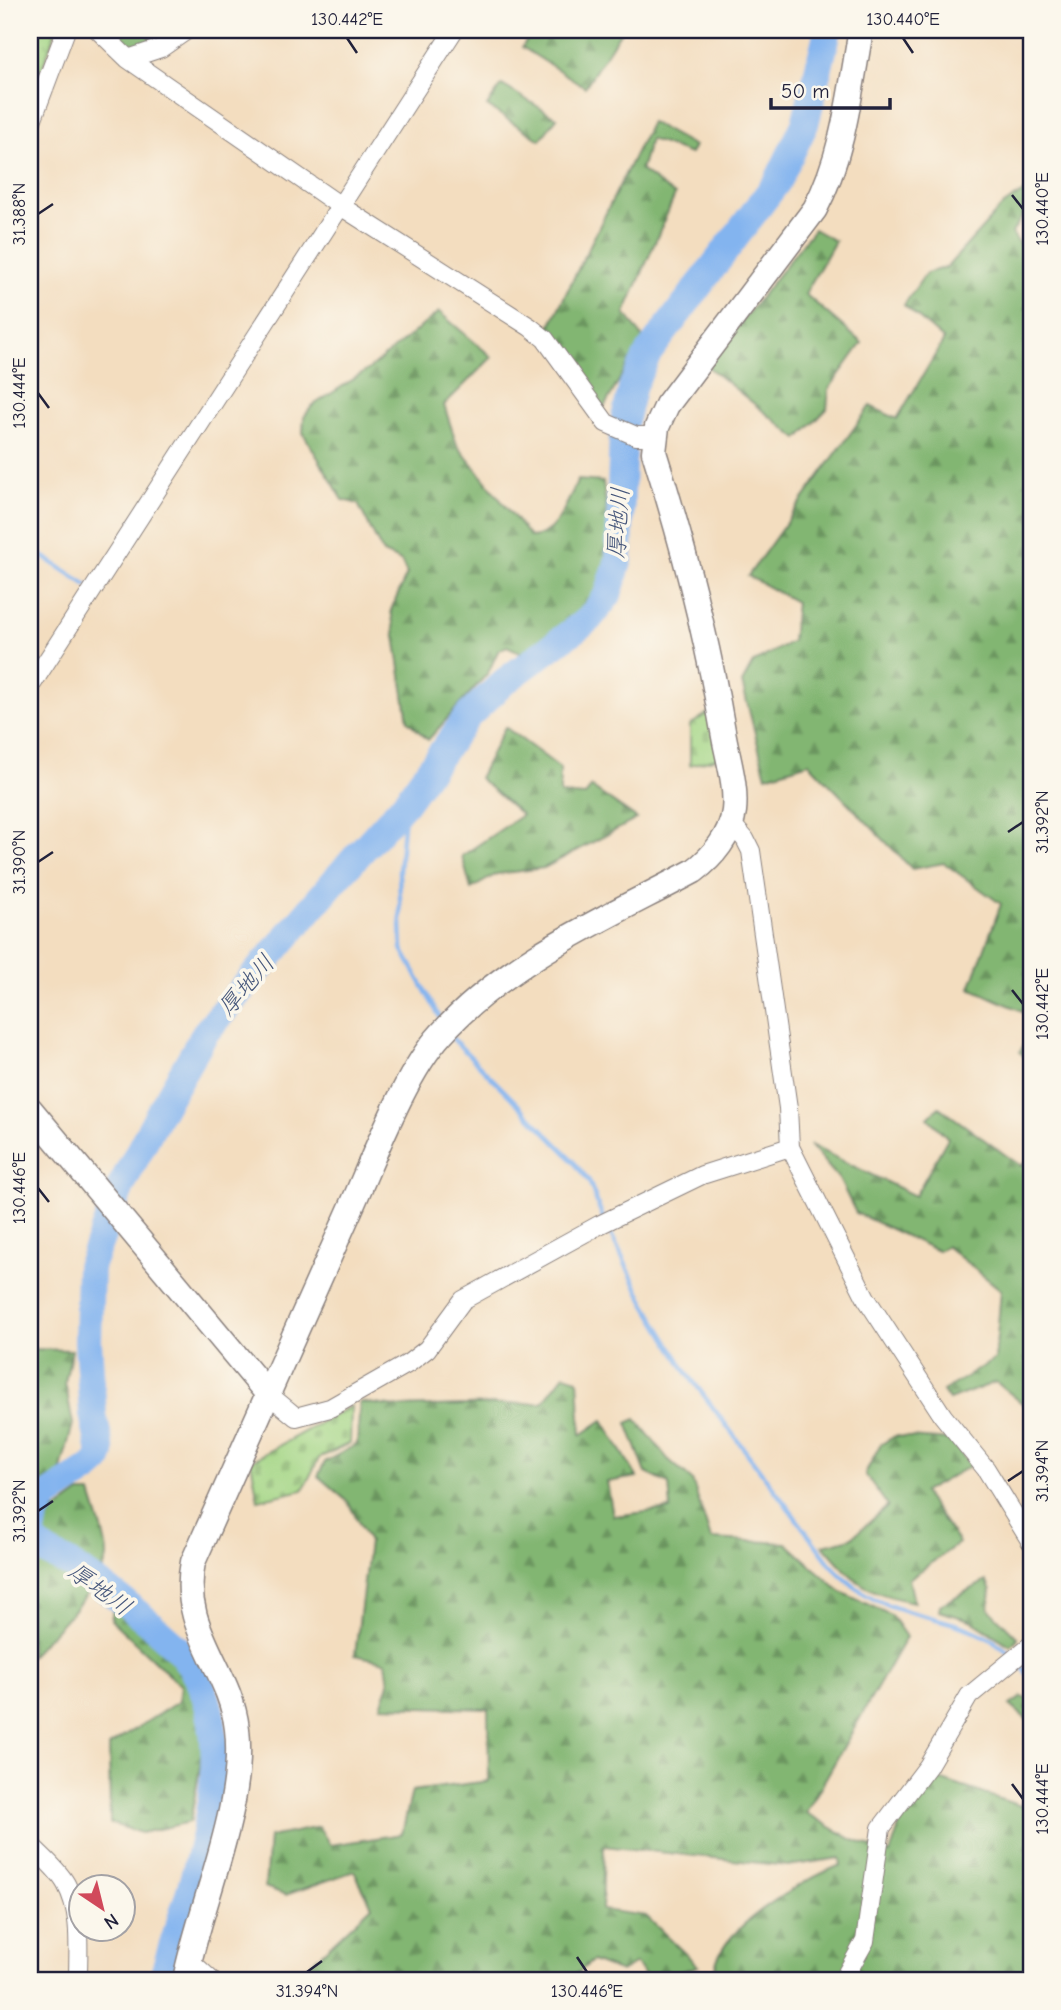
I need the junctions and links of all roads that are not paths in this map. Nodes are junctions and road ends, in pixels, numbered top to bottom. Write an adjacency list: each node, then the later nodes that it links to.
1 (66, 30): 7 (street)
2 (98, 30): 6 (street)
3 (187, 30): 6 (street)
4 (454, 30): 8 (street)
5 (861, 30): 9 (street)
6 (128, 59): 8 (street)
7 (30, 126)
8 (344, 208): 9 (street); 10 (street)
9 (646, 436): 11 (street)
10 (30, 687)
11 (731, 823): 13 (street); 14 (street)
12 (30, 1109): 14 (street)
13 (790, 1147): 14 (street); 15 (street)
14 (267, 1393): 18 (street)
15 (1031, 1542)
16 (1020, 1655): 21 (street)
17 (30, 1844): 19 (street)
18 (187, 1970): 20 (street)
19 (78, 1980)
20 (211, 1980)
21 (843, 1980)

